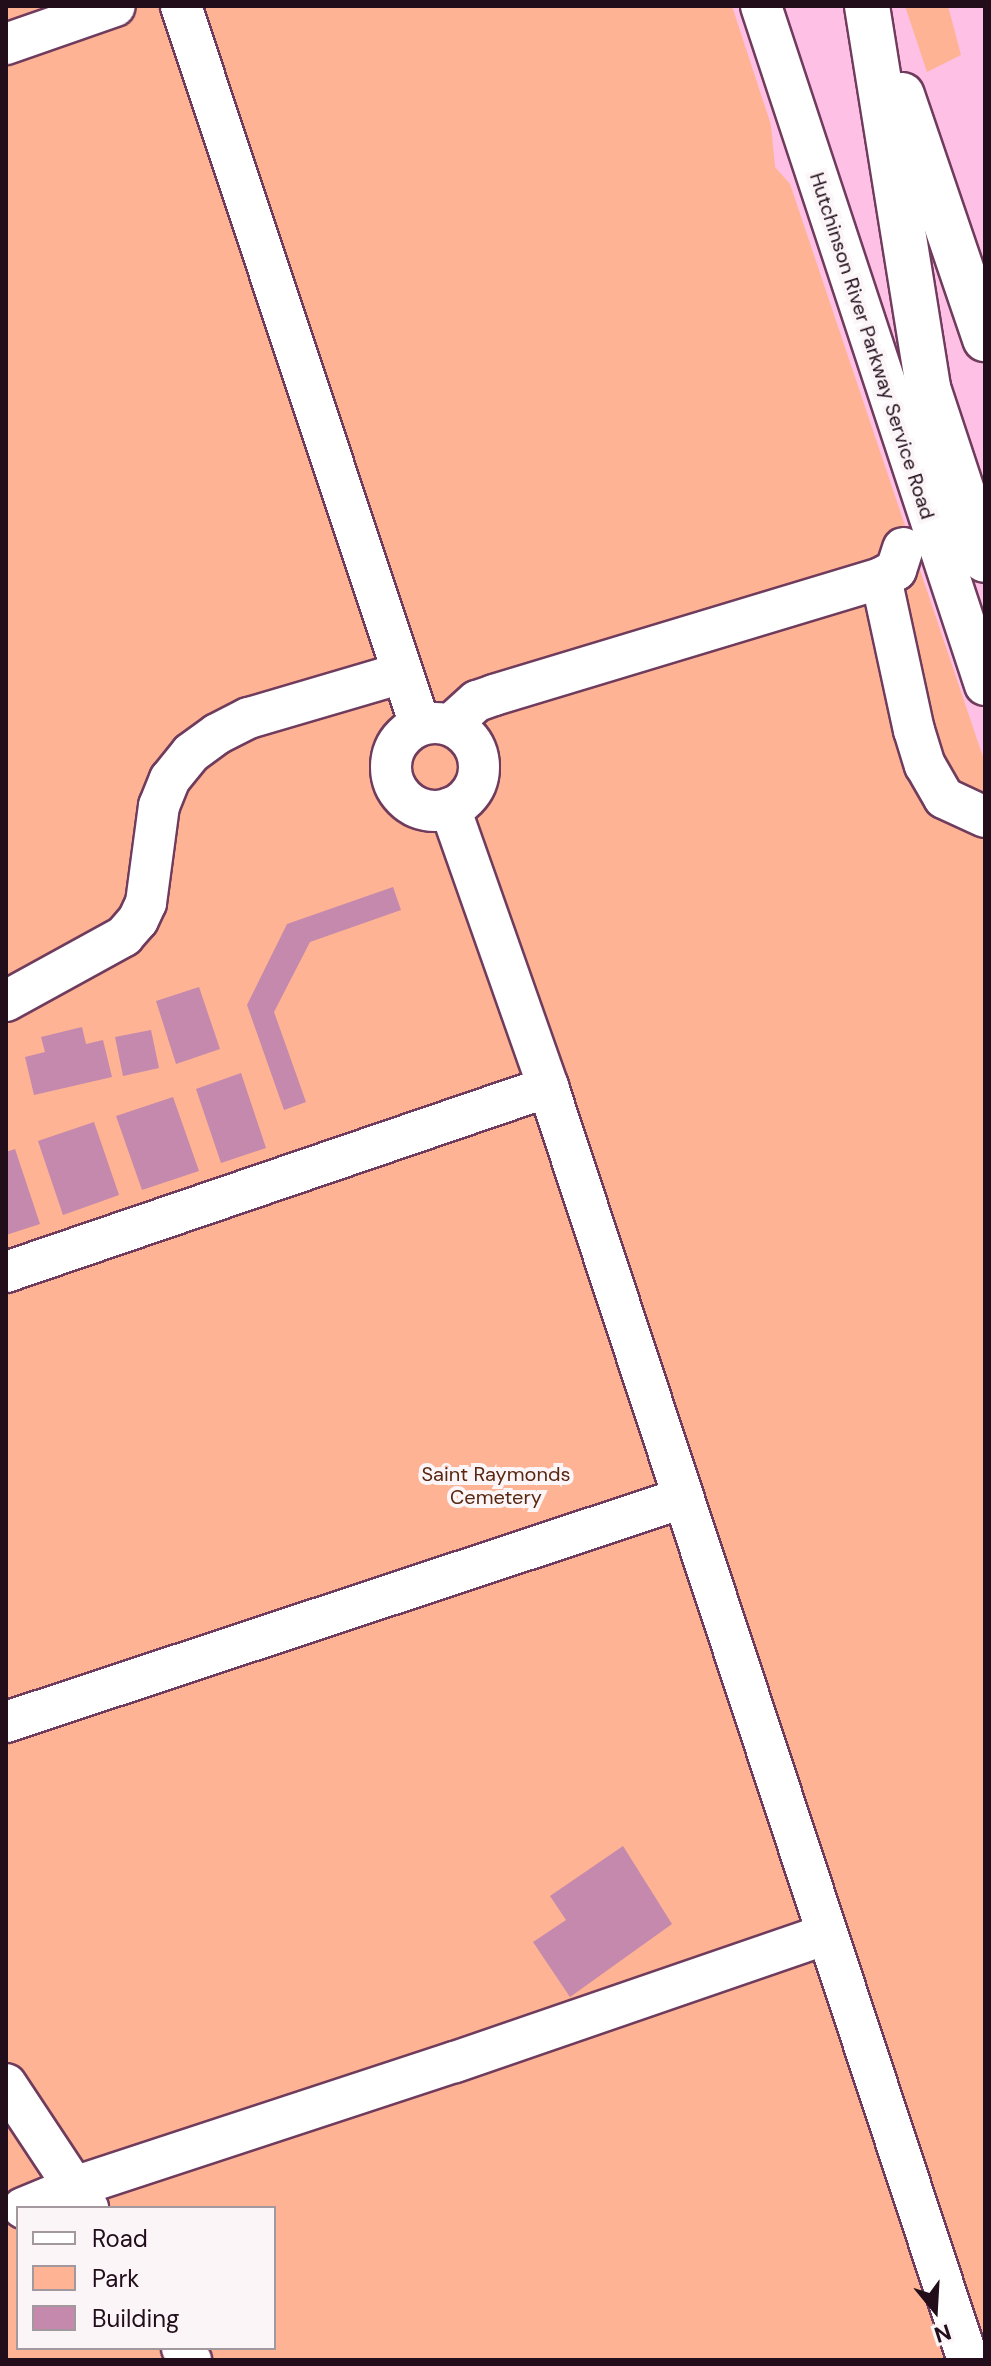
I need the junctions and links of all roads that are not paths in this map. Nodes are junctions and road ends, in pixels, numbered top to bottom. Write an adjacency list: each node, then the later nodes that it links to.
1 (115, 6): 5 (street)
2 (181, 6): 8 (street)
3 (761, 6): 9 (street, Hutchinson River Parkway Service Road)
4 (870, 6): 6 (highway); 7 (highway)
5 (6, 44)
6 (985, 339)
7 (985, 560)
8 (402, 673): 10 (street); 13 (street)
9 (985, 685)
10 (435, 725): 11 (street); 11 (street); 12 (street)
11 (450, 808): 14 (street)
12 (985, 817)
13 (6, 1001)
14 (548, 1087): 15 (street); 16 (street)
15 (6, 1272)
16 (683, 1498): 17 (street); 18 (street)
17 (6, 1722)
18 (827, 1934): 20 (street); 22 (street)
19 (6, 2084): 20 (street)
20 (81, 2198): 21 (street)
21 (37, 2206)
22 (968, 2360)

